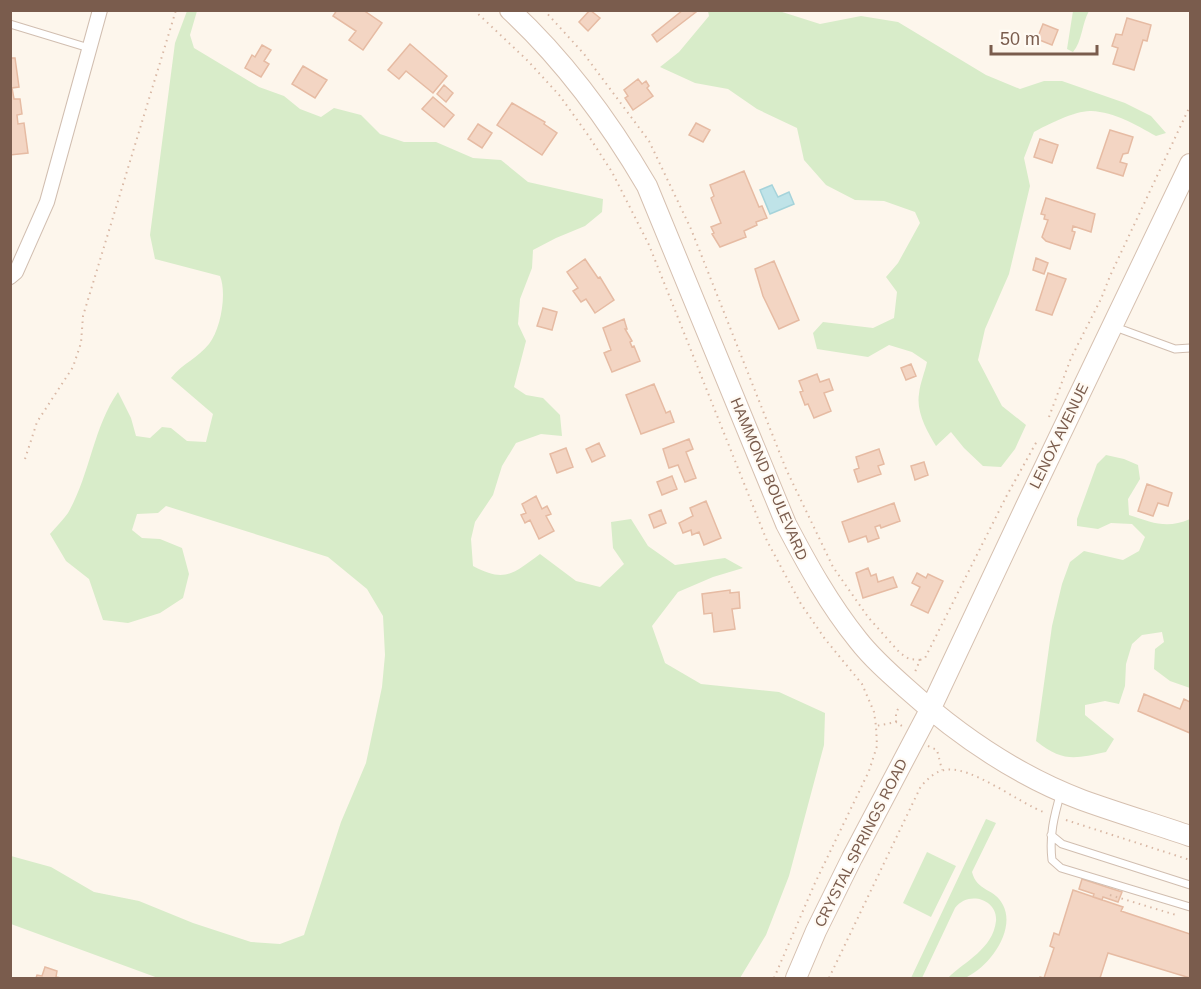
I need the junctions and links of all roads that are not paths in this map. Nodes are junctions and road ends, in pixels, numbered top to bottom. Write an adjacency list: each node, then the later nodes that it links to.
1 (100, 10): 4 (street)
2 (510, 10): 9 (street, HAMMOND BOULEVARD)
3 (10, 24): 4 (lane)
4 (89, 48): 6 (street)
5 (1191, 164): 7 (street, LENOX AVENUE)
6 (10, 277)
7 (1112, 326): 8 (lane); 9 (street, LENOX AVENUE)
8 (1191, 348)
9 (930, 710): 10 (street, HAMMOND BOULEVARD); 15 (street, CRYSTAL SPRINGS ROAD)
10 (1062, 790): 11 (lane); 12 (street, HAMMOND BOULEVARD)
11 (1051, 835): 13 (lane); 14 (lane)
12 (1191, 836)
13 (1191, 885)
14 (1191, 907)
15 (796, 978)

